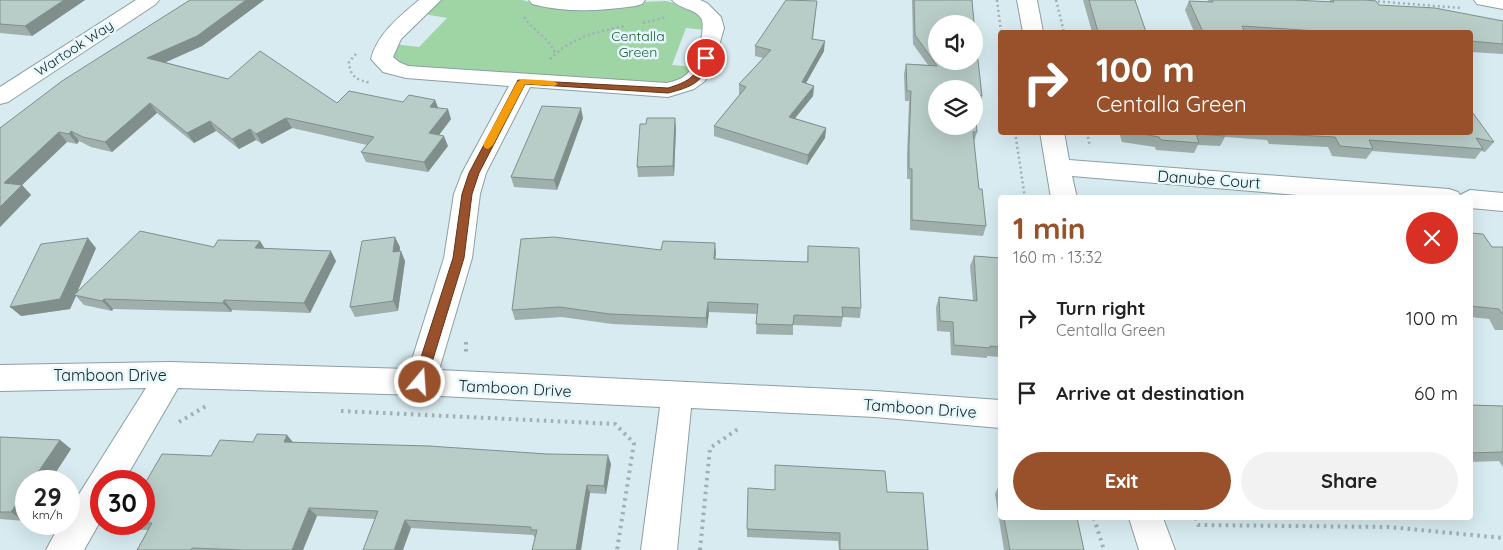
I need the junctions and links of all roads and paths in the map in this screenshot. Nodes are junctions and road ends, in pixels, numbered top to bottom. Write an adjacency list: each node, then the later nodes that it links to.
1 (149, 0): 22 (street, Wartook Way)
2 (431, 0): 21 (street)
3 (539, 0): 4 (street)
4 (635, 0)
5 (997, 0): 16 (path)
6 (1027, 0): 17 (street)
7 (1056, 0): 18 (path)
8 (1371, 0): 12 (path)
9 (1484, 0): 10 (street)
10 (1503, 3)
11 (676, 8): 14 (path); 21 (street)
12 (1465, 8)
13 (523, 15): 19 (path)
14 (638, 24)
15 (631, 25): 19 (path)
16 (1001, 30)
17 (1033, 30)
18 (1064, 30)
19 (555, 53): 20 (path)
20 (546, 64)
21 (522, 82): 35 (street)
22 (0, 97)
23 (1015, 135): 28 (path)
24 (1053, 135): 27 (street)
25 (1088, 135): 26 (path)
26 (1091, 151)
27 (1058, 167): 29 (street); 30 (street, Danube Court)
28 (1025, 195)
29 (1063, 195)
30 (1411, 195)
31 (1473, 199): 32 (street)
32 (1503, 202)
33 (170, 375): 34 (street, Tamboon Drive); 35 (street, Tamboon Drive); 42 (street)
34 (0, 378)
35 (420, 382): 36 (street, Tamboon Drive)
36 (677, 396): 39 (street, Tamboon Drive); 50 (street)
37 (208, 404): 40 (path)
38 (333, 411): 49 (path)
39 (998, 414)
40 (181, 420)
41 (745, 429): 51 (path)
42 (113, 470)
43 (90, 507): 48 (street)
44 (1095, 520): 52 (path)
45 (1147, 520): 53 (street)
46 (1197, 520): 47 (path)
47 (1503, 538)
48 (64, 550)
49 (617, 550)
50 (659, 550)
51 (700, 550)
52 (1104, 550)
53 (1157, 550)

